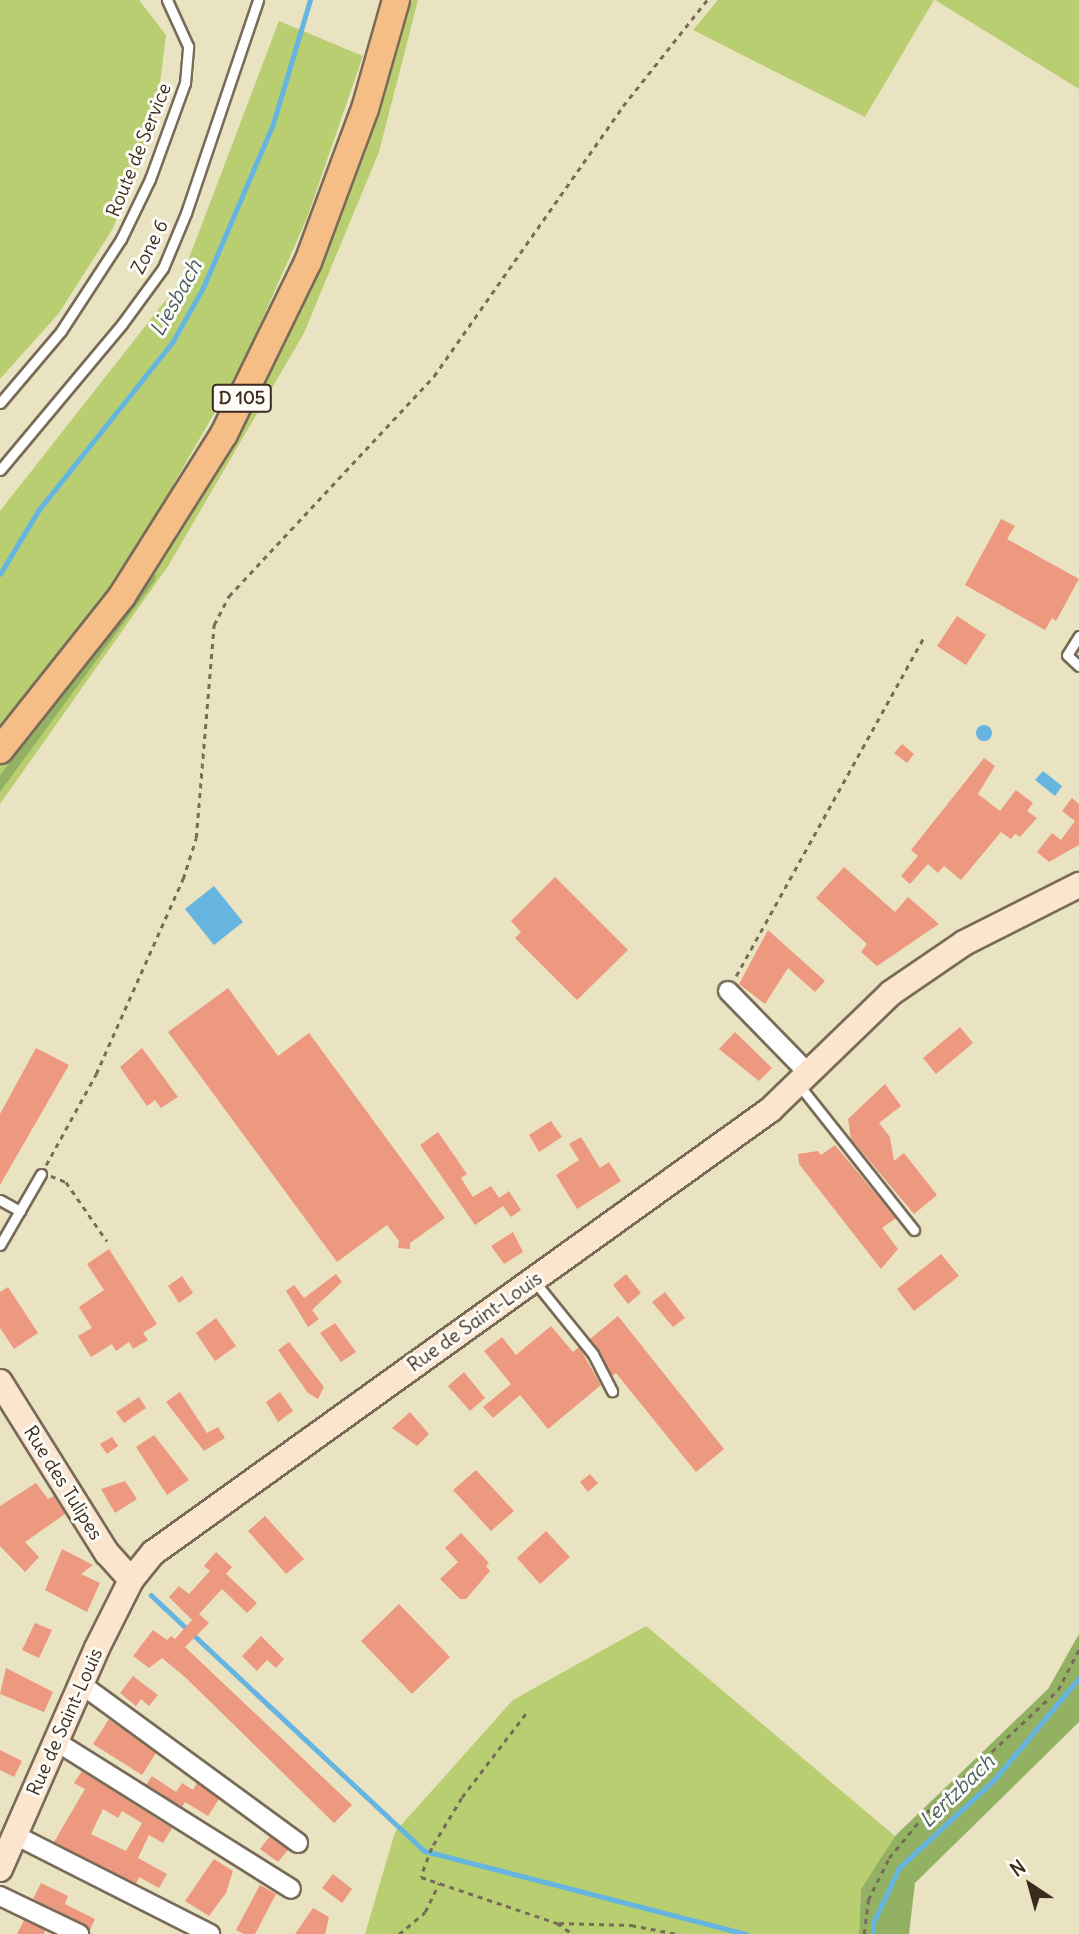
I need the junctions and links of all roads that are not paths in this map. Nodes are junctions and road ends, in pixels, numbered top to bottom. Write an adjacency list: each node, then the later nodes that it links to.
1 (167, 0): 4 (lane, Route de Service)
2 (396, 0): 8 (main road, D 105)
3 (256, 1): 5 (lane, Zone 6)
4 (0, 403)
5 (0, 470)
6 (1079, 636): 7 (lane)
7 (1079, 666)
8 (0, 750)
9 (1079, 885): 11 (main road, Rue de Saint-Louis)
10 (728, 991): 11 (street)
11 (803, 1078): 15 (lane); 17 (main road, Rue de Saint-Louis)
12 (41, 1174): 14 (lane)
13 (0, 1200): 14 (lane)
14 (20, 1211): 16 (lane)
15 (914, 1230)
16 (0, 1245)
17 (534, 1280): 19 (lane); 20 (main road, Rue de Saint-Louis)
18 (0, 1382): 20 (main road, Rue des Tulipes)
19 (612, 1391)
20 (131, 1580): 21 (main road, Rue de Saint-Louis)
21 (82, 1684): 22 (main road, Rue de Saint-Louis); 24 (street)
22 (57, 1742): 23 (main road, Rue de Saint-Louis); 26 (street)
23 (15, 1835): 25 (main road, Rue de Saint-Louis); 29 (street)
24 (298, 1843)
25 (0, 1869)
26 (291, 1889)
27 (0, 1896): 28 (street)
28 (79, 1934)
29 (210, 1934)

